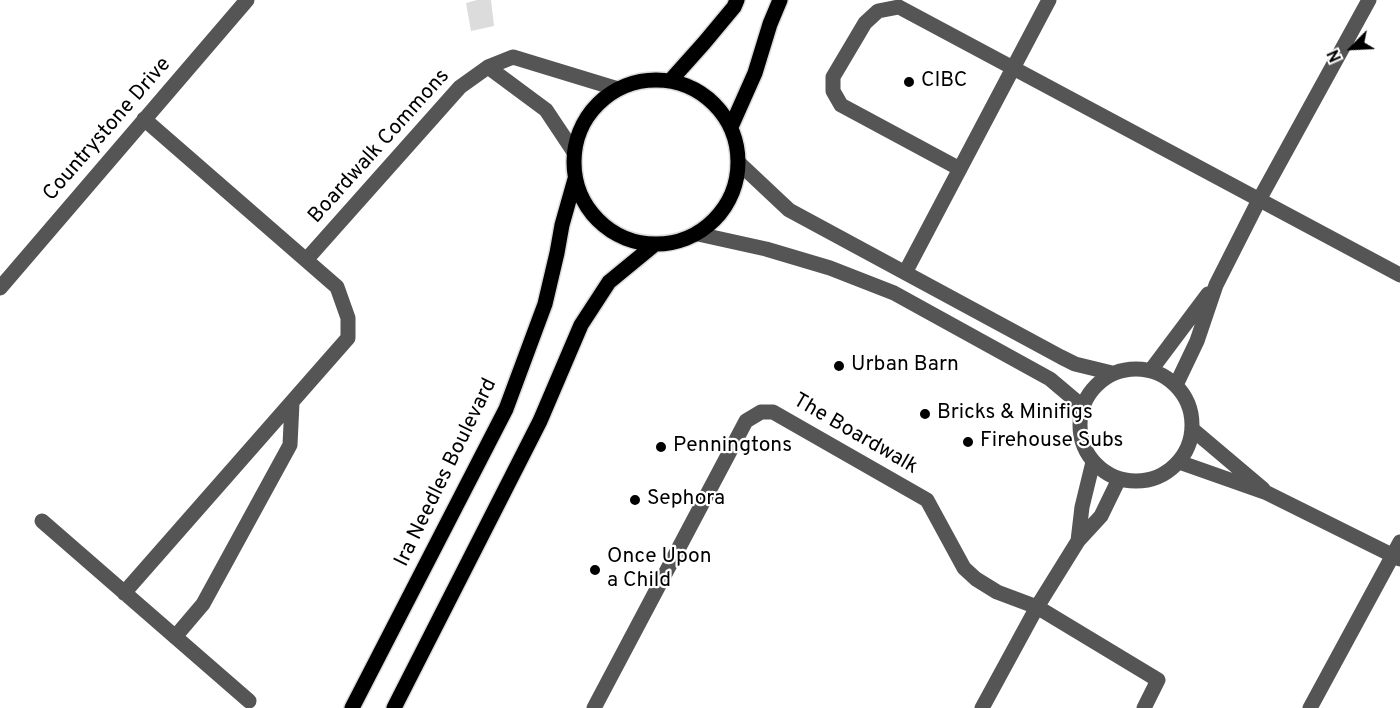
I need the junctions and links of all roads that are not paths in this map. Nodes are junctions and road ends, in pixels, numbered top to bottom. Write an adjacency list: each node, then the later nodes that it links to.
1 (247, 0): 10 (street, Countrystone Drive)
2 (737, 0): 8 (main road)
3 (780, 0): 11 (main road)
4 (1049, 0): 7 (street)
5 (1369, 0): 16 (street)
6 (488, 67): 9 (street, Boardwalk Commons); 12 (street); 19 (street, Boardwalk Commons)
7 (1012, 69): 14 (street); 14 (street); 16 (street)
8 (670, 81): 9 (main road); 11 (main road)
9 (618, 89): 12 (main road)
10 (144, 119): 19 (street); 23 (street, Countrystone Drive)
11 (731, 127): 13 (main road)
12 (574, 152): 15 (main road)
13 (739, 163): 17 (main road); 20 (street)
14 (960, 169): 20 (street)
15 (575, 179): 18 (main road); 41 (main road, Ira Needles Boulevard)
16 (1259, 200): 21 (street); 22 (street)
17 (698, 234): 18 (main road); 28 (street)
18 (654, 245): 42 (main road)
19 (306, 260): 27 (street)
20 (906, 271): 25 (street)
21 (1400, 275)
22 (1216, 285): 24 (street); 26 (street)
23 (0, 288)
24 (1150, 370): 25 (street); 26 (street)
25 (1112, 373): 28 (street)
26 (1176, 385): 29 (street)
27 (292, 403): 37 (street); 39 (street)
28 (1082, 406): 30 (street)
29 (1192, 429): 31 (street); 33 (street)
30 (1093, 462): 32 (street); 35 (street)
31 (1179, 462): 32 (street); 33 (street)
32 (1119, 479): 35 (street)
33 (1267, 493): 36 (street)
34 (42, 521): 37 (street)
35 (1078, 541): 38 (street)
36 (1398, 552): 46 (street)
37 (124, 593): 39 (street)
38 (1037, 607): 43 (street, The Boardwalk); 44 (street); 45 (street, The Boardwalk)
39 (175, 637): 40 (street)
40 (249, 701)
41 (352, 708)
42 (394, 708)
43 (594, 708)
44 (982, 708)
45 (1144, 708)
46 (1310, 708)

